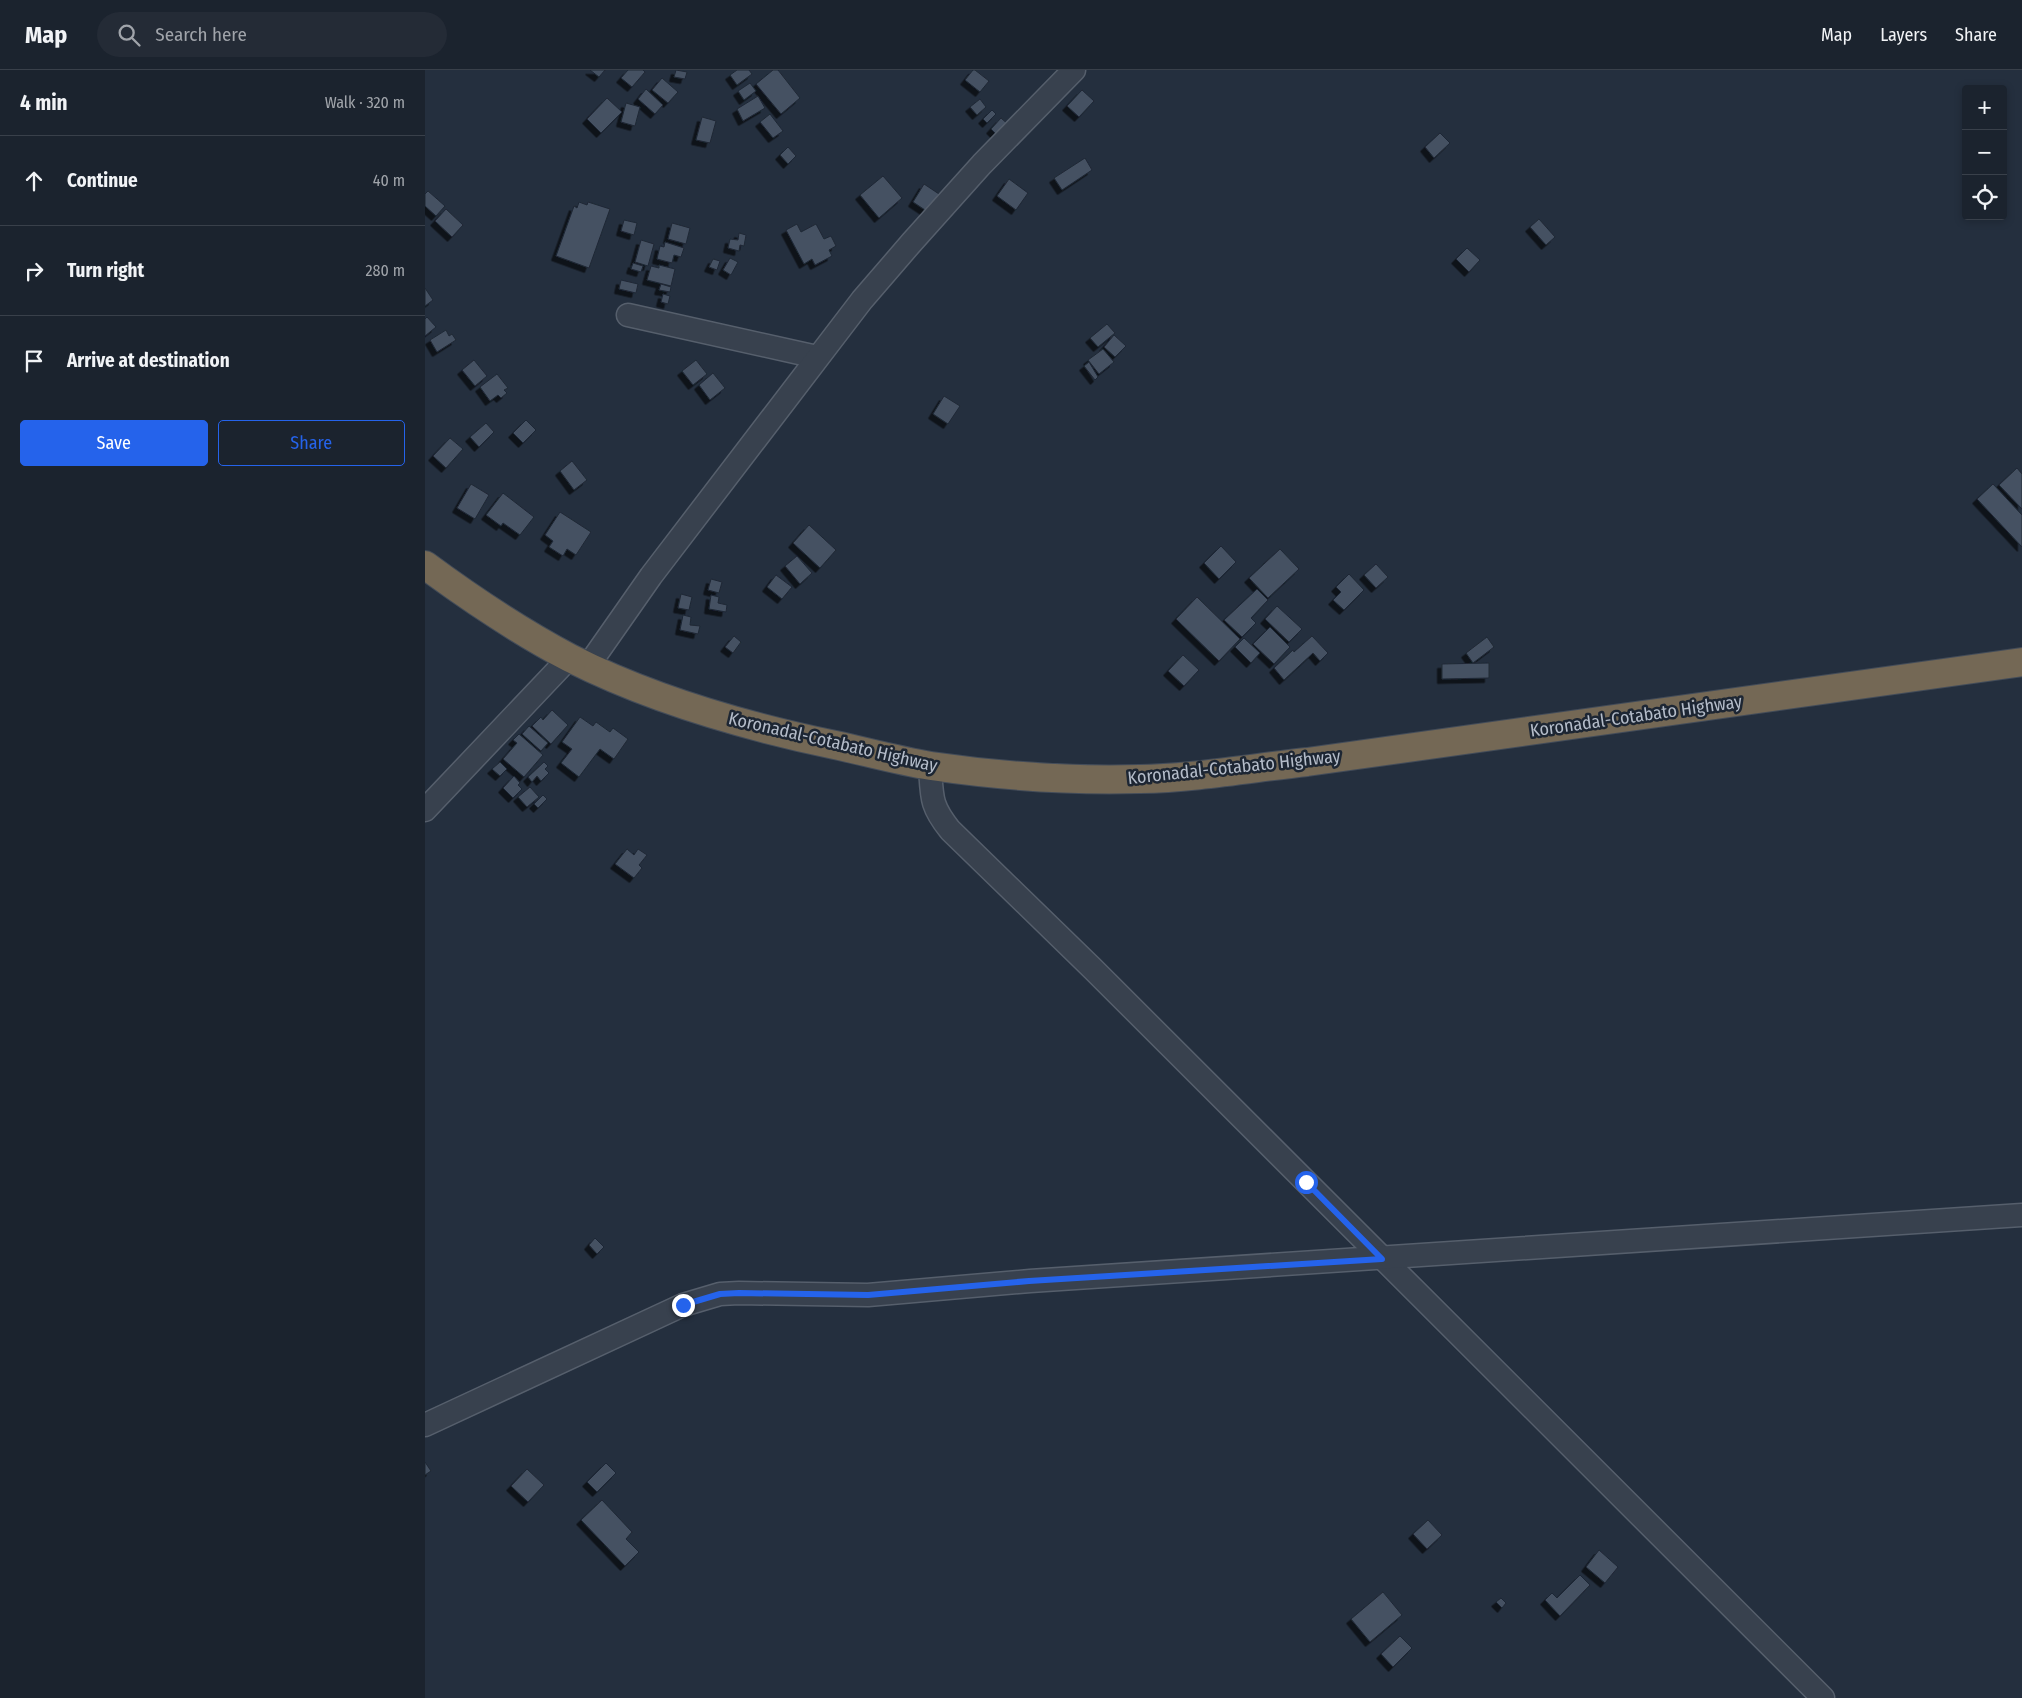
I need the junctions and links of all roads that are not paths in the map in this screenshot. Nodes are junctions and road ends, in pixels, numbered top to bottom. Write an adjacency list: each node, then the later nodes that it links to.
1 (1074, 70): 3 (street)
2 (628, 315): 3 (street)
3 (817, 357): 5 (street)
4 (425, 565): 5 (highway, Koronadal-Cotabato Highway)
5 (579, 662): 7 (highway, Koronadal-Cotabato Highway); 8 (street)
6 (2022, 662): 7 (highway, Koronadal-Cotabato Highway)
7 (930, 766): 10 (street)
8 (425, 810)
9 (2022, 1215): 10 (street)
10 (1382, 1259): 11 (street); 12 (street)
11 (425, 1425)
12 (1823, 1698)

